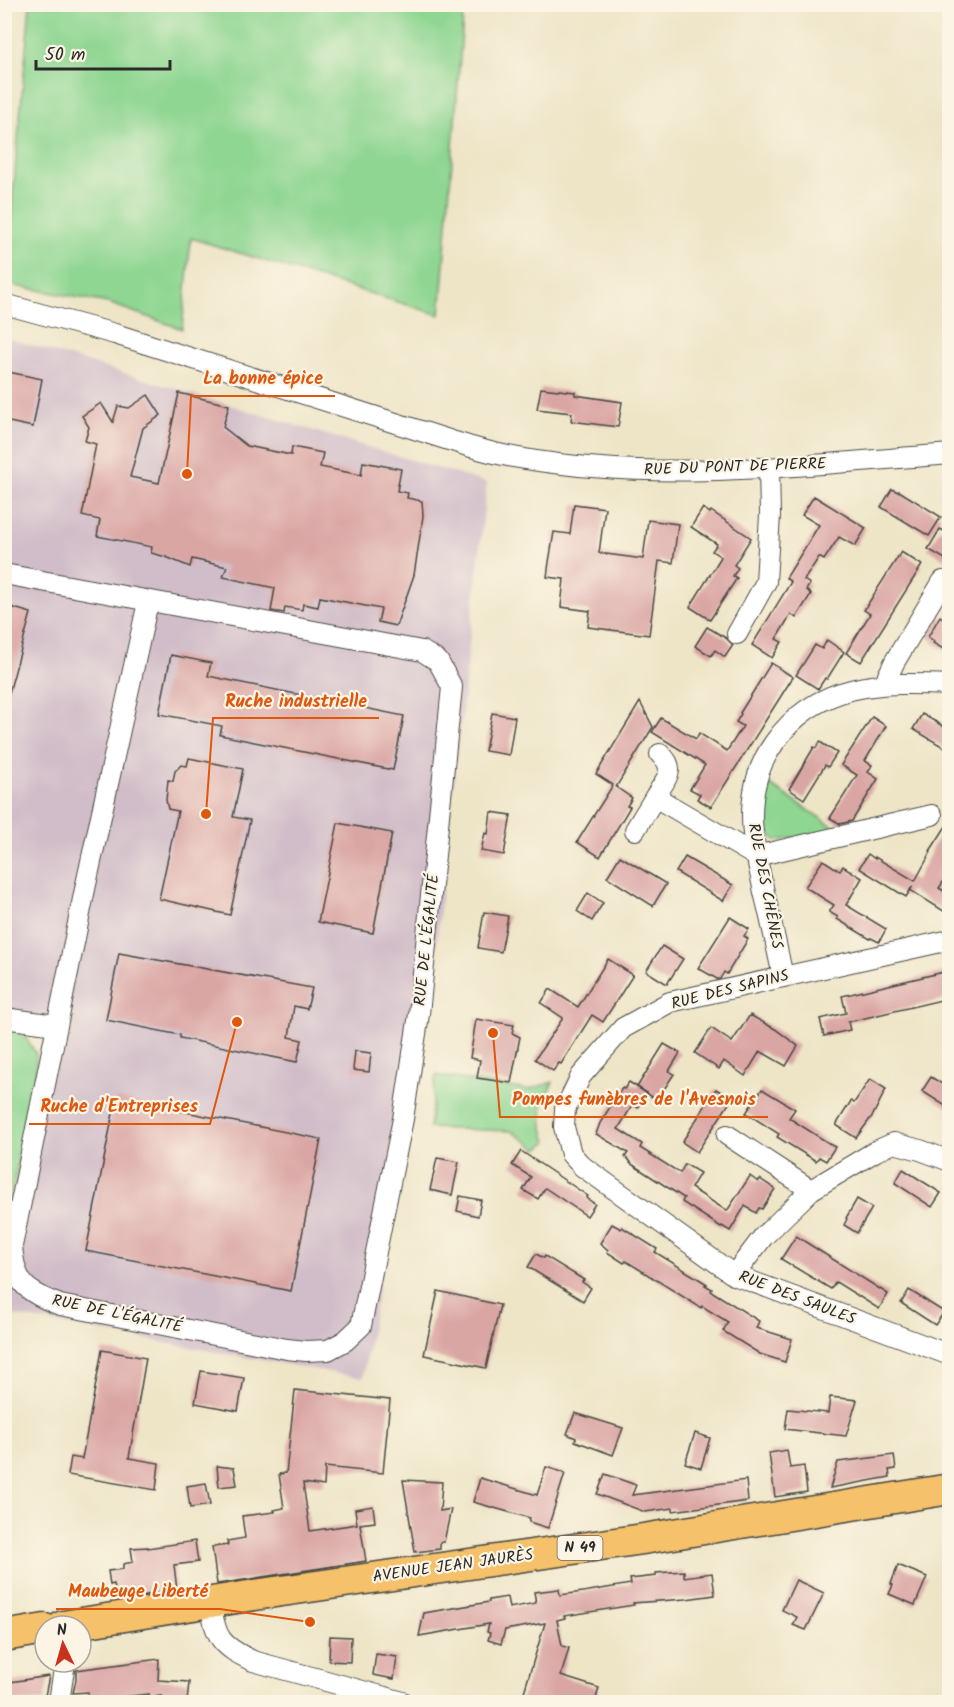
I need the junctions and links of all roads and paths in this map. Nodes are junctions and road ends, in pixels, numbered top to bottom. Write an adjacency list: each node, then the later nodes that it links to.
1 (4, 304): 3 (street, RUE DU PONT DE PIERRE)
2 (950, 454): 3 (street, RUE DU PONT DE PIERRE)
3 (769, 468): 7 (street)
4 (4, 574): 6 (street)
5 (943, 581): 8 (street)
6 (148, 602): 18 (street, RUE DE L'ÉGALITÉ); 18 (street, RUE DE L'ÉGALITÉ)
7 (737, 634)
8 (884, 684): 9 (street, RUE DES CHÊNES); 14 (street, RUE DES CHÊNES)
9 (950, 685)
10 (660, 754): 11 (street)
11 (655, 797): 13 (street); 14 (street)
12 (932, 814): 14 (street)
13 (635, 830)
14 (756, 856): 16 (street, RUE DES CHÊNES)
15 (950, 940): 16 (street, RUE DES SAPINS)
16 (783, 976): 20 (street, RUE DES SAPINS)
17 (4, 1018): 18 (street)
18 (56, 1025)
19 (727, 1135): 22 (street)
20 (572, 1154): 23 (street, RUE DES SAULES)
21 (950, 1161): 22 (street)
22 (811, 1190): 23 (street)
23 (734, 1275): 24 (street, RUE DES SAULES)
24 (950, 1355)
25 (950, 1489): 27 (main road, AVENUE JEAN JAURÈS / N 49)
26 (950, 1505): 27 (main road, AVENUE JEAN JAURÈS / N 49)
27 (212, 1612): 28 (main road, AVENUE JEAN JAURÈS / N 49); 31 (main road, AVENUE JEAN JAURÈS / N 49); 36 (street)
28 (93, 1623)
29 (33, 1631): 30 (main road)
30 (4, 1636)
31 (93, 1638)
32 (33, 1648): 33 (main road)
33 (4, 1653)
34 (63, 1674): 35 (street)
35 (59, 1702)
36 (403, 1702)

